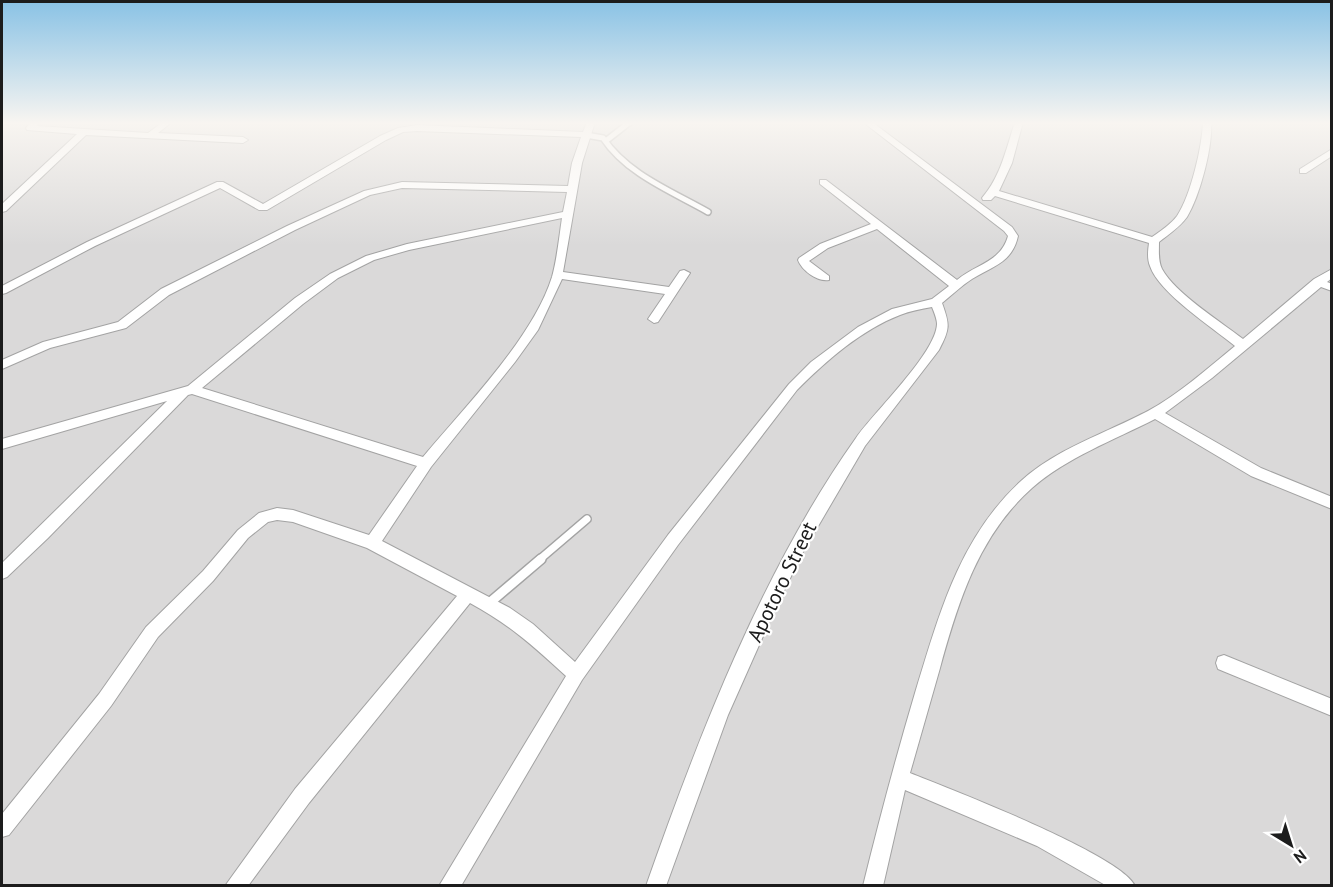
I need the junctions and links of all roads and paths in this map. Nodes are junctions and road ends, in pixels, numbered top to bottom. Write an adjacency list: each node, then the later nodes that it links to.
1 (51, 163): 14 (street)
2 (340, 163): 26 (street)
3 (577, 163): 11 (street)
4 (627, 163): 15 (lane)
5 (923, 163): 13 (street)
6 (1006, 163): 12 (street)
7 (1200, 163): 18 (street)
8 (1315, 163): 9 (street)
9 (1303, 171)
10 (823, 182): 17 (street)
11 (572, 189): 16 (street); 31 (street)
12 (994, 193): 13 (street); 18 (street)
13 (976, 203): 24 (street)
14 (2, 209)
15 (708, 212)
16 (569, 214): 21 (street); 32 (street)
17 (879, 225): 22 (street); 24 (street)
18 (1154, 241): 30 (street)
19 (1332, 272): 23 (street)
20 (684, 273): 27 (street)
21 (558, 275): 27 (street); 35 (street)
22 (825, 278)
23 (1318, 282): 25 (street); 30 (street)
24 (956, 285): 28 (street)
25 (1332, 288)
26 (2, 290)
27 (672, 291): 29 (street)
28 (936, 302): 43 (street); 50 (street, Apotoro Street)
29 (654, 320)
30 (1242, 345): 33 (street)
31 (2, 365)
32 (188, 391): 34 (street); 35 (street); 39 (street)
33 (1155, 413): 36 (street); 45 (street)
34 (2, 444)
35 (426, 463): 38 (street)
36 (1332, 502)
37 (587, 519): 41 (lane)
38 (372, 543): 40 (street); 46 (street)
39 (2, 572)
40 (468, 594): 41 (street); 48 (street)
41 (487, 605): 43 (street)
42 (1224, 663): 44 (street)
43 (576, 674): 49 (street)
44 (1332, 708)
45 (899, 778): 47 (street); 51 (street)
46 (2, 828)
47 (1118, 883)
48 (235, 885)
49 (449, 885)
50 (656, 885)
51 (873, 885)

